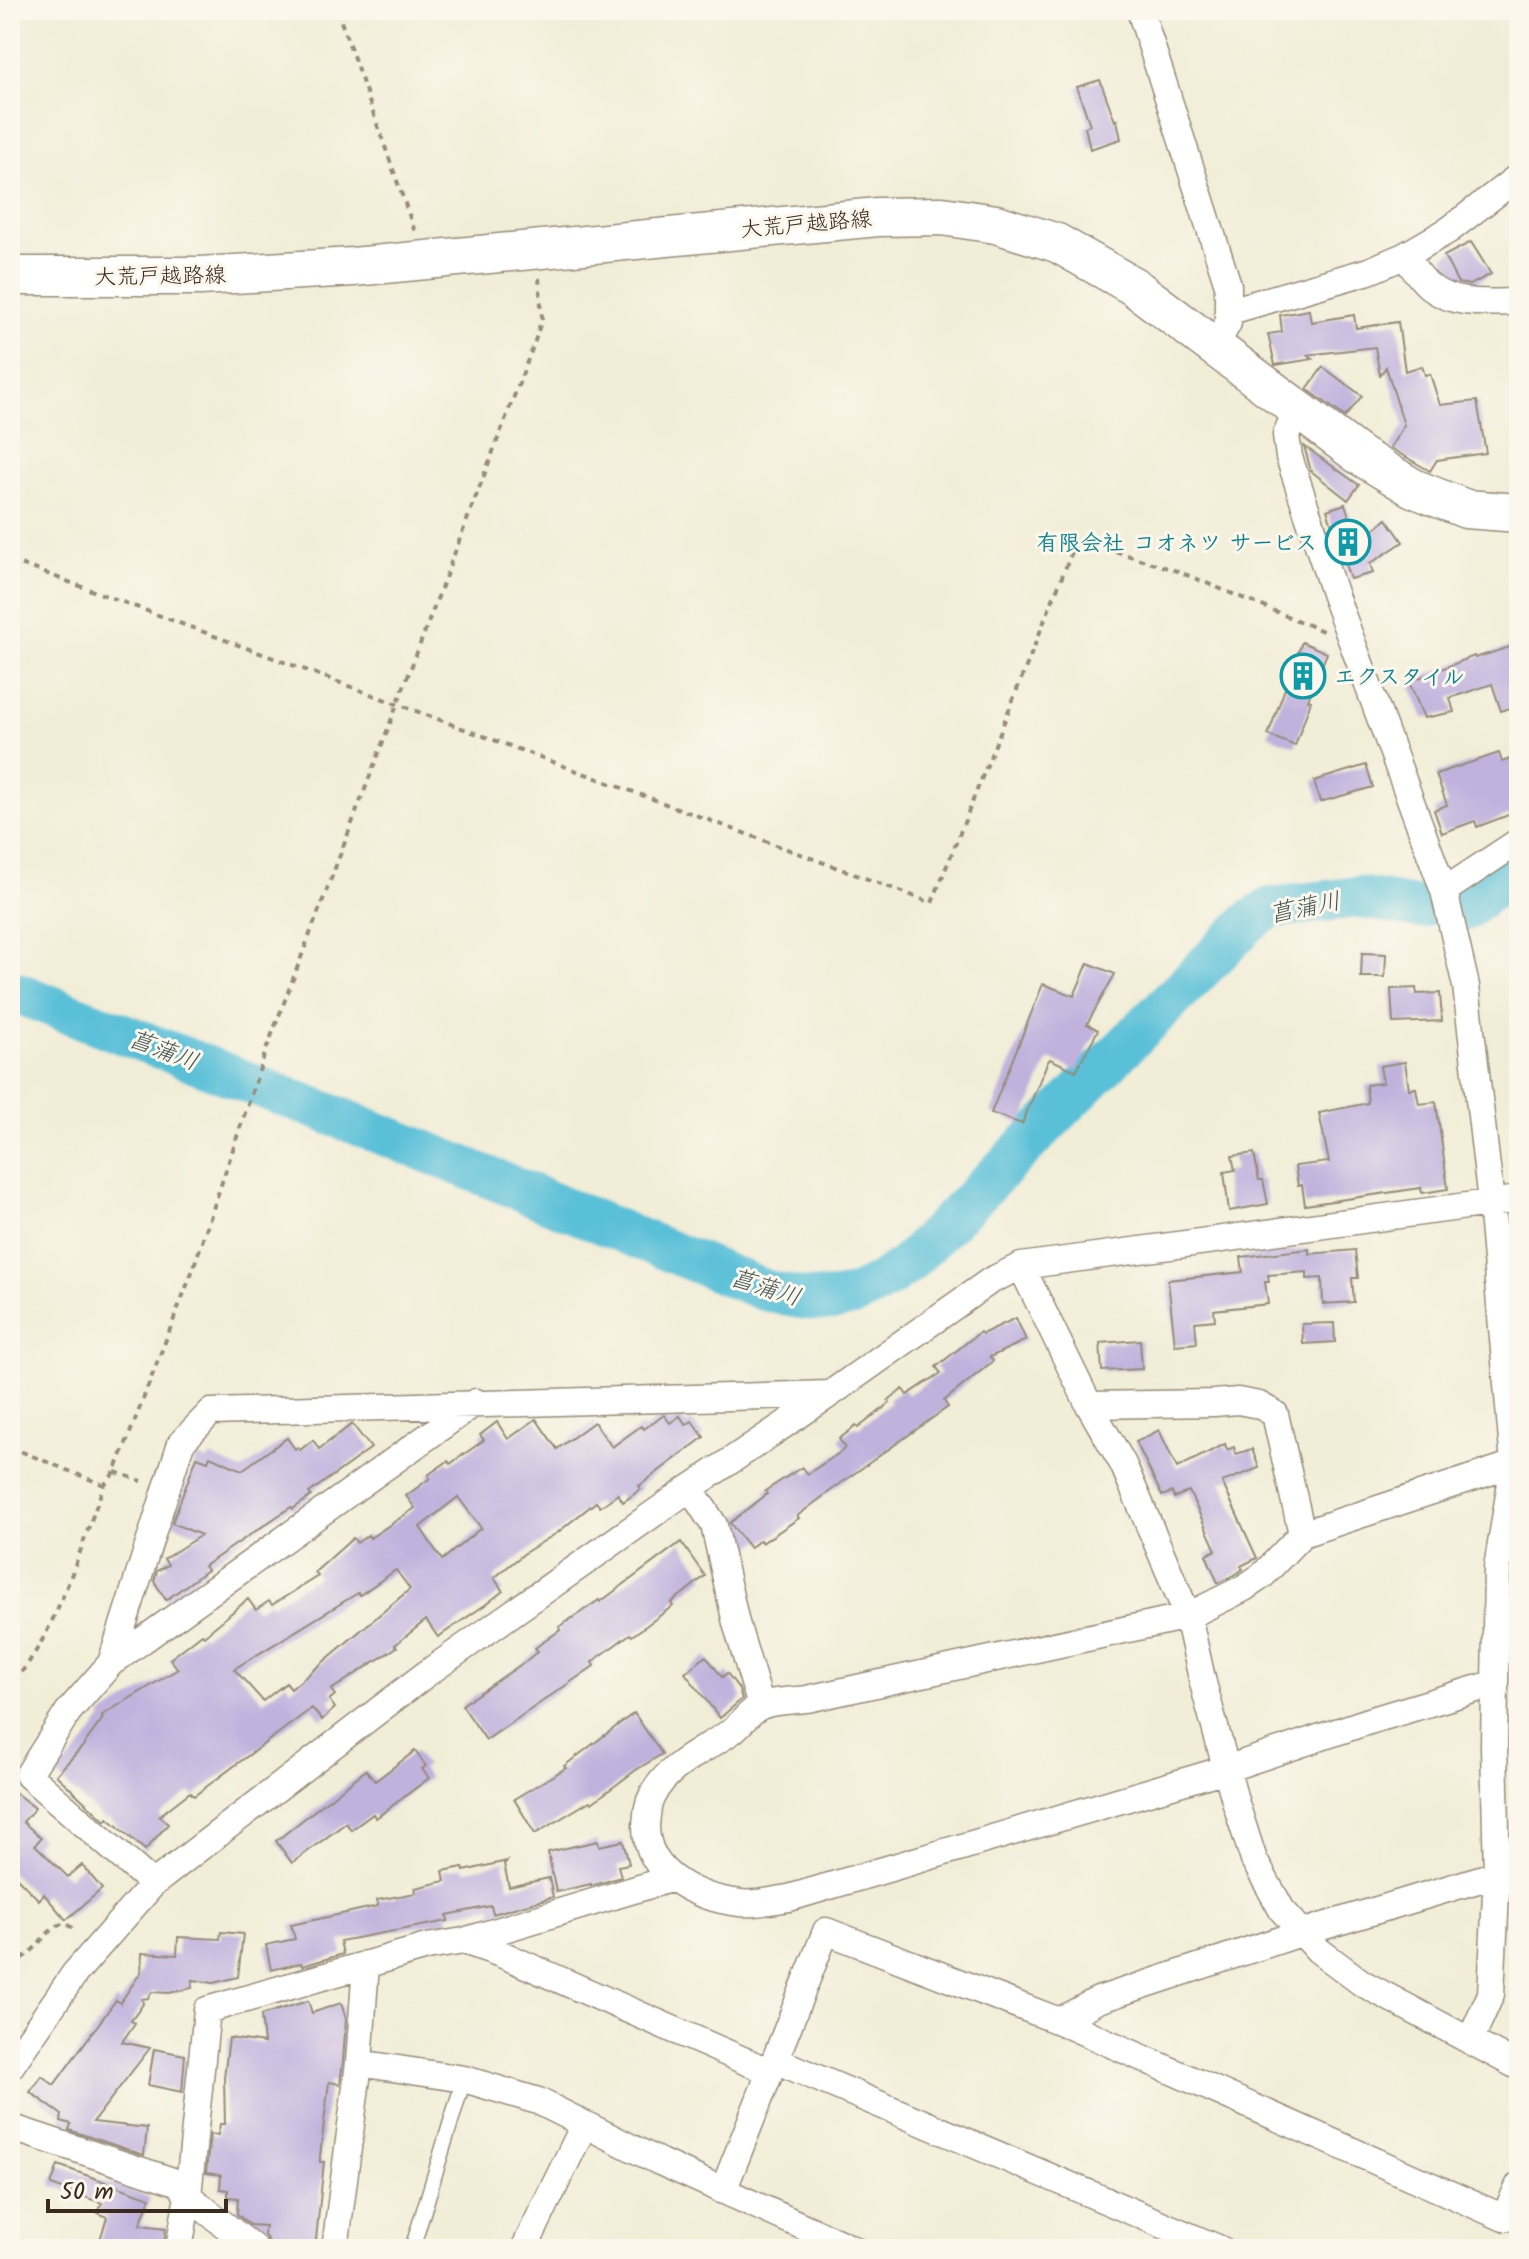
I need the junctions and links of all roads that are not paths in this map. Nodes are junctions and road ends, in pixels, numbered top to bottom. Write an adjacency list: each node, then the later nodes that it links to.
1 (1140, 10): 6 (street)
2 (1519, 176): 3 (street)
3 (1404, 256): 5 (street); 6 (street)
4 (10, 276): 7 (main road, 大荒戸越路線)
5 (1519, 302)
6 (1230, 311): 7 (street)
7 (1215, 346): 8 (main road, 大荒戸越路線)
8 (1297, 408): 9 (main road, 大荒戸越路線); 11 (street)
9 (1519, 513)
10 (1519, 841): 11 (street)
11 (1444, 891): 13 (street)
12 (1519, 1199): 13 (street)
13 (1491, 1202): 14 (street); 18 (street)
14 (1021, 1266): 15 (street); 17 (street)
15 (830, 1394): 16 (street); 19 (street)
16 (476, 1402): 22 (street); 22 (street)
17 (1089, 1405): 20 (street); 21 (street)
18 (1514, 1464): 20 (street); 23 (street)
19 (690, 1488): 24 (street); 28 (street)
20 (1302, 1534): 21 (street)
21 (1188, 1616): 24 (street); 25 (street)
22 (111, 1663): 28 (street)
23 (1496, 1683): 25 (street); 26 (street)
24 (761, 1706): 27 (street)
25 (1226, 1769): 27 (street); 29 (street)
26 (1497, 1874): 29 (street); 33 (street)
27 (673, 1878): 30 (street)
28 (153, 1884): 36 (street)
29 (1301, 1933): 32 (street); 33 (street)
30 (464, 1941): 31 (street); 35 (street)
31 (366, 1964): 34 (street); 43 (street)
32 (1059, 2021): 35 (street); 41 (street)
33 (1470, 2041): 37 (street)
34 (359, 2063): 38 (street); 46 (street)
35 (772, 2066): 42 (street); 50 (street)
36 (10, 2067)
37 (1519, 2067)
38 (464, 2079): 39 (street); 47 (lane)
39 (584, 2125): 42 (street); 48 (street)
40 (10, 2127): 43 (street)
41 (1519, 2185)
42 (723, 2191): 49 (street)
43 (188, 2196): 44 (street); 45 (street)
44 (179, 2249)
45 (255, 2249)
46 (335, 2249)
47 (412, 2249)
48 (524, 2249)
49 (853, 2249)
50 (1220, 2249)

